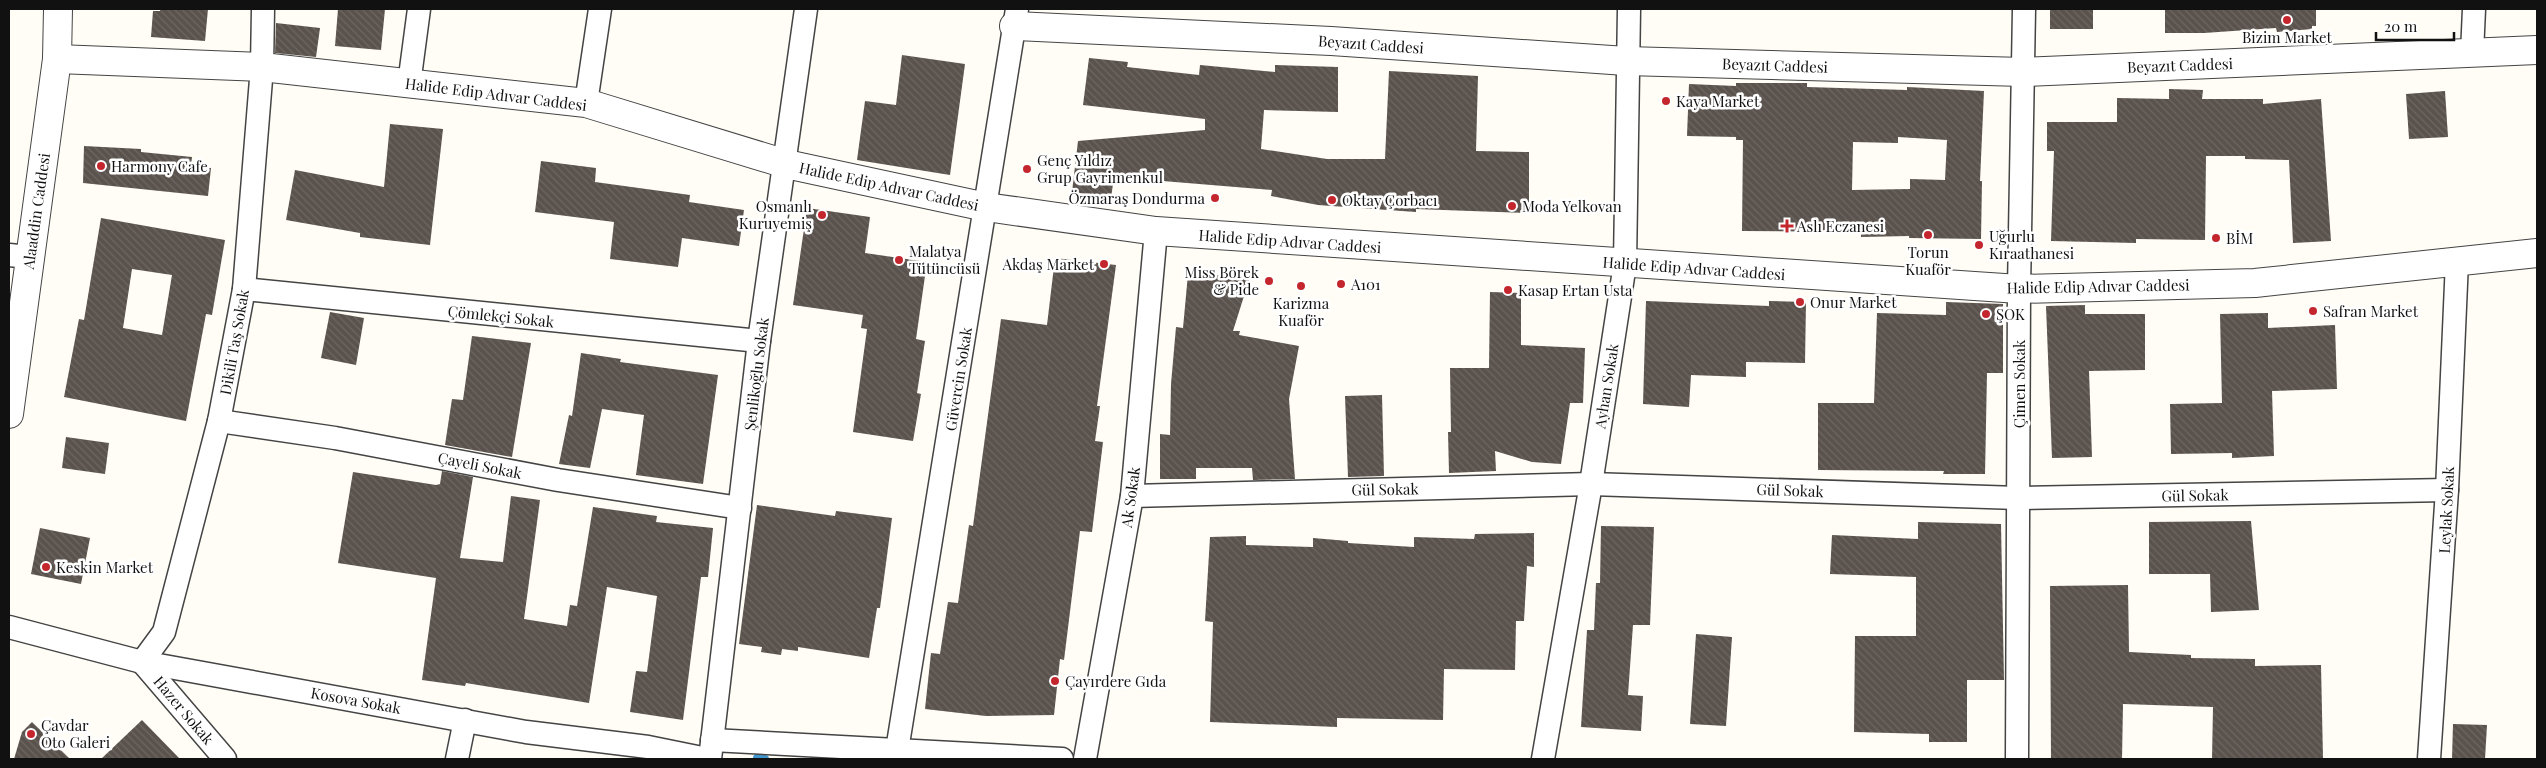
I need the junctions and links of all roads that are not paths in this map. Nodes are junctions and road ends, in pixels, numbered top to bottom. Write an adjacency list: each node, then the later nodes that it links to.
1 (58, 9): 12 (street, Alaaddin Caddesi)
2 (263, 9): 14 (street, Dikili Taş Sokak)
3 (419, 9): 16 (street)
4 (600, 9): 17 (street)
5 (806, 9): 18 (street, Şenlikoğlu Sokak)
6 (1629, 9): 13 (street, Ayhan Sokak)
7 (2024, 9): 15 (street, Çimen Sokak)
8 (2474, 9): 11 (street)
9 (1015, 18): 13 (street, Beyazıt Caddesi); 19 (street, Güvercin Sokak)
10 (2537, 50): 11 (street, Beyazıt Caddesi)
11 (2472, 53): 15 (street, Beyazıt Caddesi)
12 (57, 59): 14 (street, Halide Edip Adıvar Caddesi); 22 (street, Alaaddin Caddesi)
13 (1626, 61): 15 (street, Beyazıt Caddesi); 24 (street, Ayhan Sokak)
14 (262, 67): 16 (street, Halide Edip Adıvar Caddesi); 26 (street, Dikili Taş Sokak)
15 (2023, 72): 25 (street, Çimen Sokak)
16 (409, 84): 17 (street, Halide Edip Adıvar Caddesi)
17 (586, 103): 18 (street, Halide Edip Adıvar Caddesi)
18 (786, 164): 19 (street, Halide Edip Adıvar Caddesi); 27 (street, Şenlikoğlu Sokak)
19 (986, 207): 20 (street, Halide Edip Adıvar Caddesi); 38 (street, Güvercin Sokak)
20 (1156, 231): 24 (street, Halide Edip Adıvar Caddesi); 32 (street, Ak Sokak)
21 (2537, 253): 23 (street, Halide Edip Adıvar Caddesi)
22 (19, 256): 28 (street, Alaaddin Caddesi)
23 (2457, 261): 25 (street, Halide Edip Adıvar Caddesi); 31 (street, Leylak Sokak)
24 (1625, 264): 25 (street, Halide Edip Adıvar Caddesi); 30 (street, Ayhan Sokak)
25 (2019, 288): 33 (street, Çimen Sokak)
26 (244, 289): 27 (street, Çömlekçi Sokak); 29 (street, Dikili Taş Sokak)
27 (759, 341): 34 (street, Şenlikoğlu Sokak)
28 (9, 414)
29 (220, 421): 34 (street, Çayeli Sokak); 36 (street, Dikili Taş Sokak)
30 (1591, 484): 32 (street, Gül Sokak); 33 (street, Gül Sokak); 44 (street, Ayhan Sokak)
31 (2448, 490): 33 (street, Gül Sokak); 46 (street, Leylak Sokak)
32 (1132, 496): 43 (street, Ak Sokak)
33 (2018, 498): 45 (street, Çimen Sokak)
34 (740, 508): 39 (street, Şenlikoğlu Sokak)
35 (9, 626): 36 (street, Kosova Sokak)
36 (142, 662): 37 (street, Kosova Sokak); 40 (street, Hazer Sokak)
37 (465, 720): 39 (street, Kosova Sokak); 41 (street)
38 (897, 750): 39 (street, Kosova Sokak); 42 (street, Kosova Sokak)
39 (710, 753)
40 (225, 759)
41 (457, 759)
42 (1062, 759)
43 (1085, 759)
44 (1543, 759)
45 (2016, 759)
46 (2429, 759)

